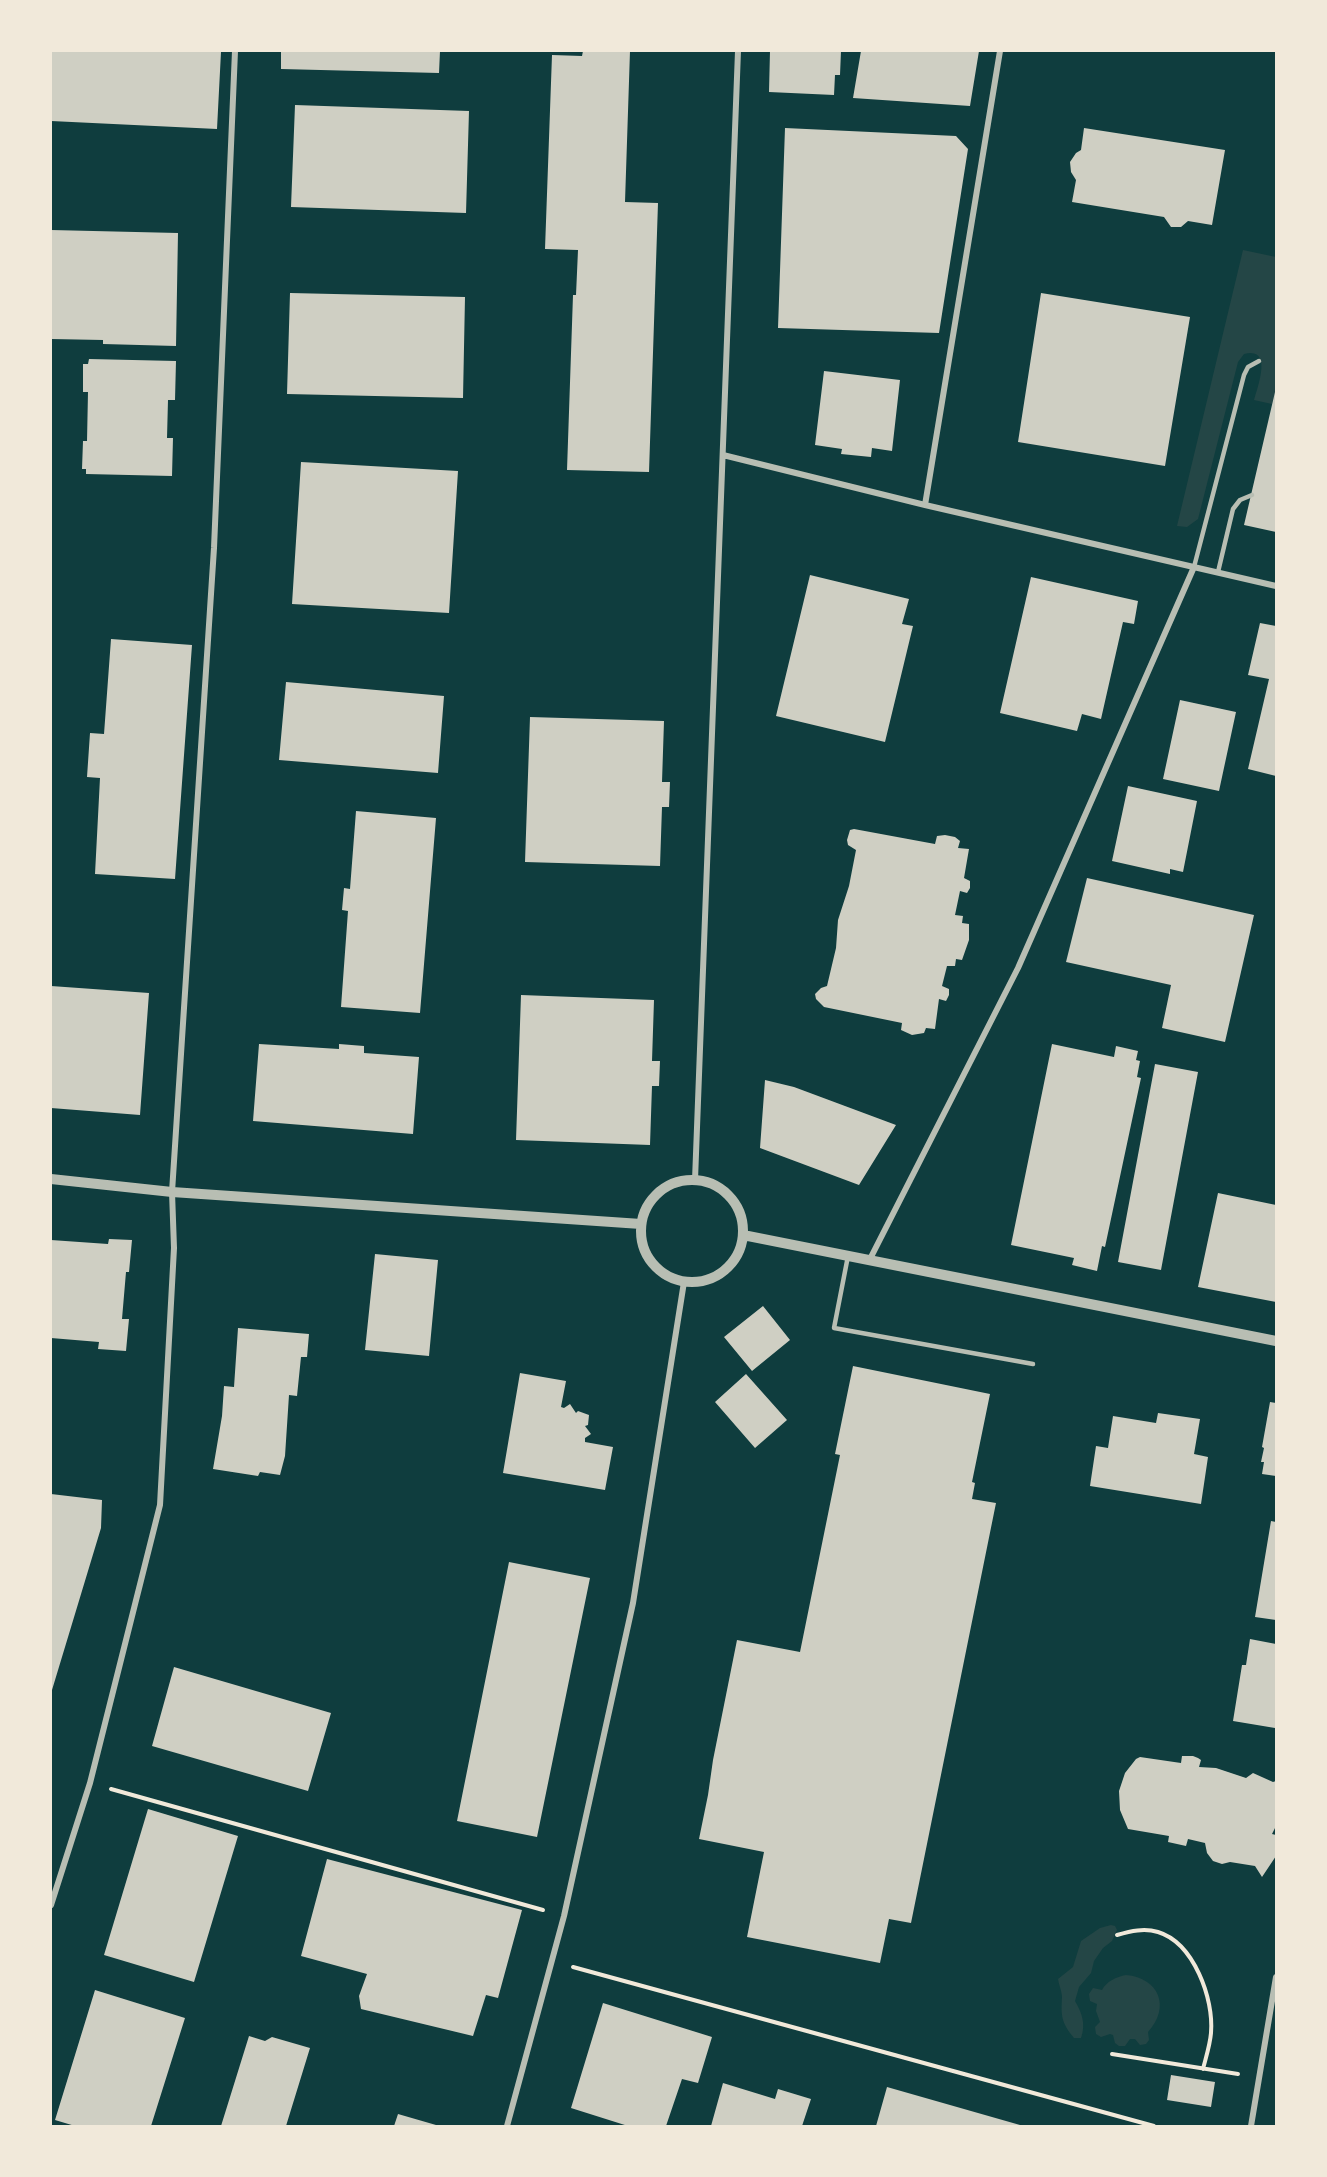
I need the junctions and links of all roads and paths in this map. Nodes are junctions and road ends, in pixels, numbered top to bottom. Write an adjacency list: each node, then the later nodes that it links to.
1 (235, 51): 13 (street)
2 (738, 51): 5 (street)
3 (1000, 51): 7 (street)
4 (1259, 361): 8 (lane)
5 (723, 455): 7 (street); 12 (street)
6 (1251, 495): 9 (lane)
7 (925, 505): 8 (street)
8 (1194, 567): 9 (street); 17 (street)
9 (1218, 573): 10 (street)
10 (1276, 586)
11 (51, 1179): 13 (street)
12 (696, 1180): 14 (street); 15 (street)
13 (172, 1192): 14 (street); 21 (street)
14 (641, 1224): 18 (street)
15 (743, 1235): 16 (street); 18 (street)
16 (848, 1256): 17 (street); 20 (lane)
17 (869, 1261): 19 (street)
18 (684, 1282): 23 (street)
19 (1276, 1341)
20 (1033, 1364)
21 (90, 1784): 22 (street); 23 (path)
22 (51, 1905)
23 (564, 1916): 25 (street)
24 (1117, 1935): 28 (path)
25 (551, 1961): 30 (street); 31 (path)
26 (1276, 1977): 29 (street)
27 (1112, 2054): 28 (path)
28 (1203, 2069): 29 (path)
29 (1259, 2078): 32 (street)
30 (507, 2126)
31 (1154, 2126)
32 (1251, 2126)

